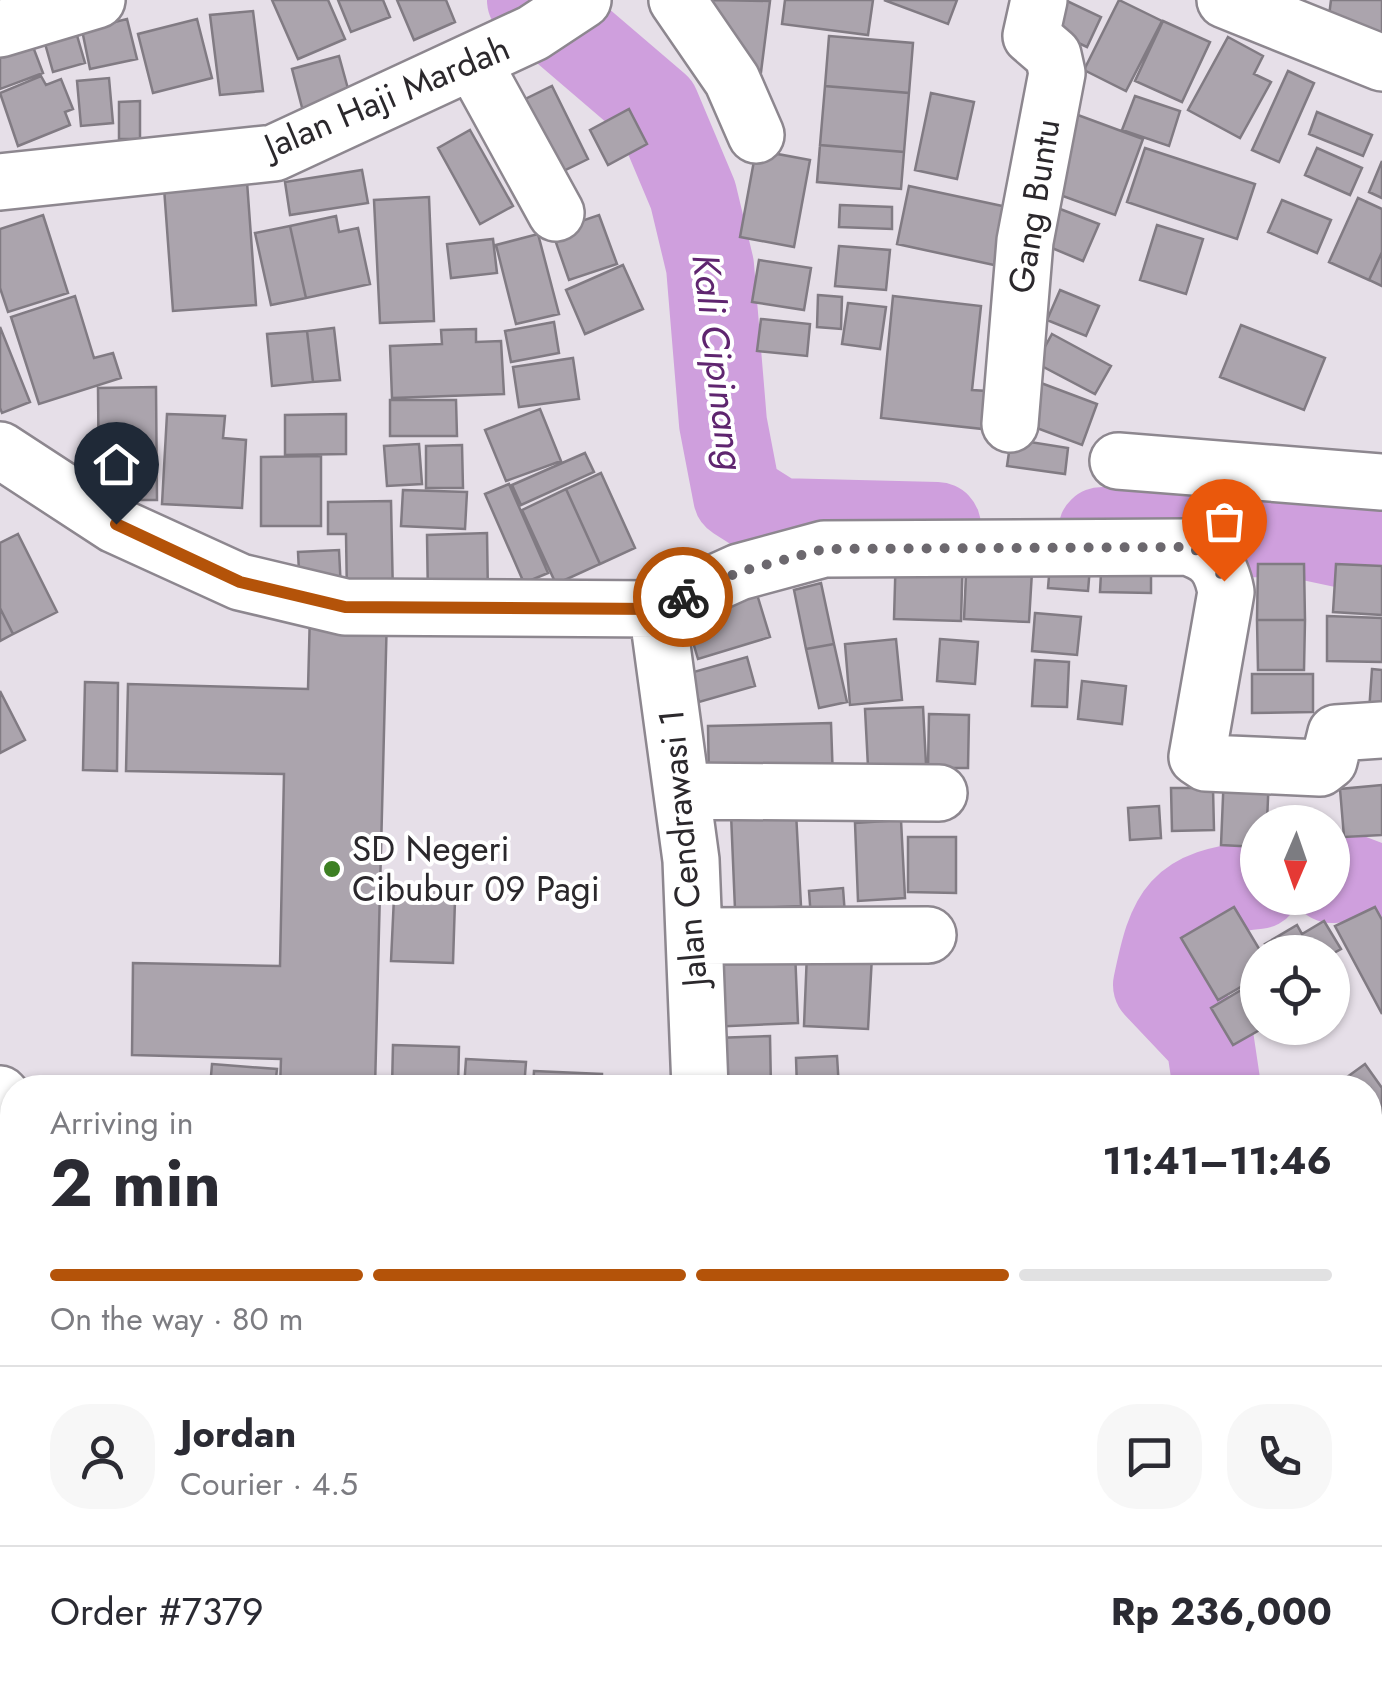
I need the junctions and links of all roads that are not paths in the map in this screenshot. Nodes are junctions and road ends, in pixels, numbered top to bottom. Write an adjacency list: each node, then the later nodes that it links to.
1 (677, 0): 9 (street)
2 (1039, 0): 12 (street, Gang Buntu)
3 (1225, 0): 8 (street)
4 (97, 1): 6 (street)
5 (541, 15): 7 (street, Jalan Haji Mardah)
6 (0, 29)
7 (473, 62): 10 (street, Jalan Haji Mardah); 11 (street)
8 (1382, 62)
9 (756, 135)
10 (0, 182)
11 (556, 213)
12 (1010, 424)
13 (0, 450): 16 (street)
14 (1118, 462): 15 (street)
15 (1382, 482)
16 (657, 609): 17 (street); 18 (street, Jalan Cendrawasi 1)
17 (1382, 730)
18 (682, 791): 19 (street); 21 (street, Jalan Cendrawasi 1)
19 (939, 793)
20 (928, 935): 21 (street)
21 (694, 936): 22 (street, Jalan Cendrawasi 1)
22 (699, 1075)

